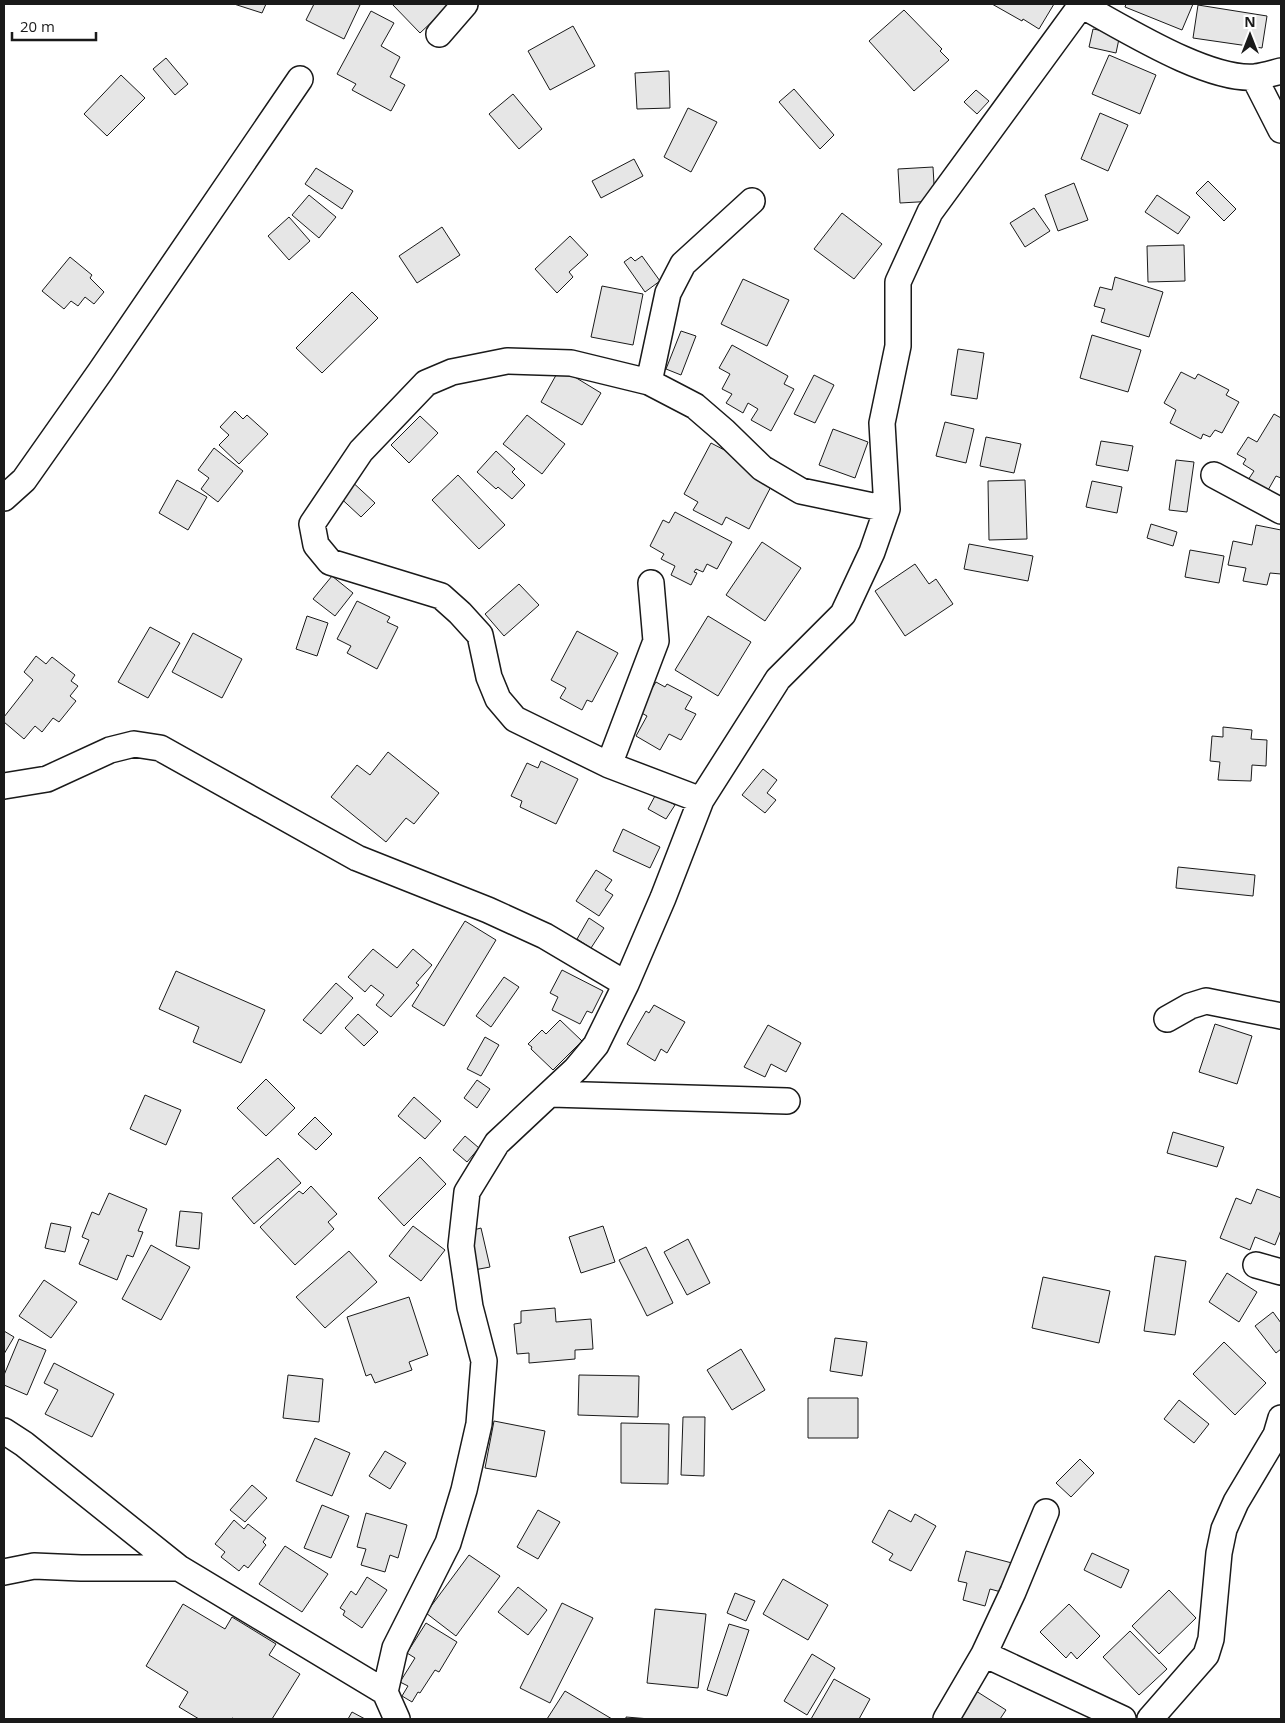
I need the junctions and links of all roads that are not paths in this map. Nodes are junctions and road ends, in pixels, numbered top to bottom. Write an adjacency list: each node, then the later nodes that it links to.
1 (465, 4): 3 (street)
2 (1082, 4): 5 (street); 12 (street)
3 (438, 34)
4 (1281, 71): 5 (street)
5 (1254, 77): 7 (street)
6 (300, 79): 11 (street)
7 (1281, 130)
8 (752, 201): 9 (street)
9 (649, 382): 12 (street); 15 (street)
10 (1214, 475): 13 (street)
11 (4, 498)
12 (887, 509): 17 (street)
13 (1281, 511)
14 (651, 583): 15 (street)
15 (610, 765): 17 (street)
16 (4, 786): 18 (street)
17 (701, 800): 18 (street)
18 (626, 984): 21 (street)
19 (1281, 1016): 20 (street)
20 (1167, 1019)
21 (551, 1094): 22 (street); 31 (street)
22 (787, 1101)
23 (1256, 1265): 24 (street)
24 (1281, 1272)
25 (1281, 1418): 35 (street)
26 (4, 1431): 28 (street)
27 (1046, 1512): 30 (street)
28 (179, 1568): 29 (street); 31 (street)
29 (4, 1572)
30 (984, 1654): 33 (street); 34 (street)
31 (384, 1692): 32 (street)
32 (397, 1719)
33 (946, 1719)
34 (1123, 1719)
35 (1150, 1719)

